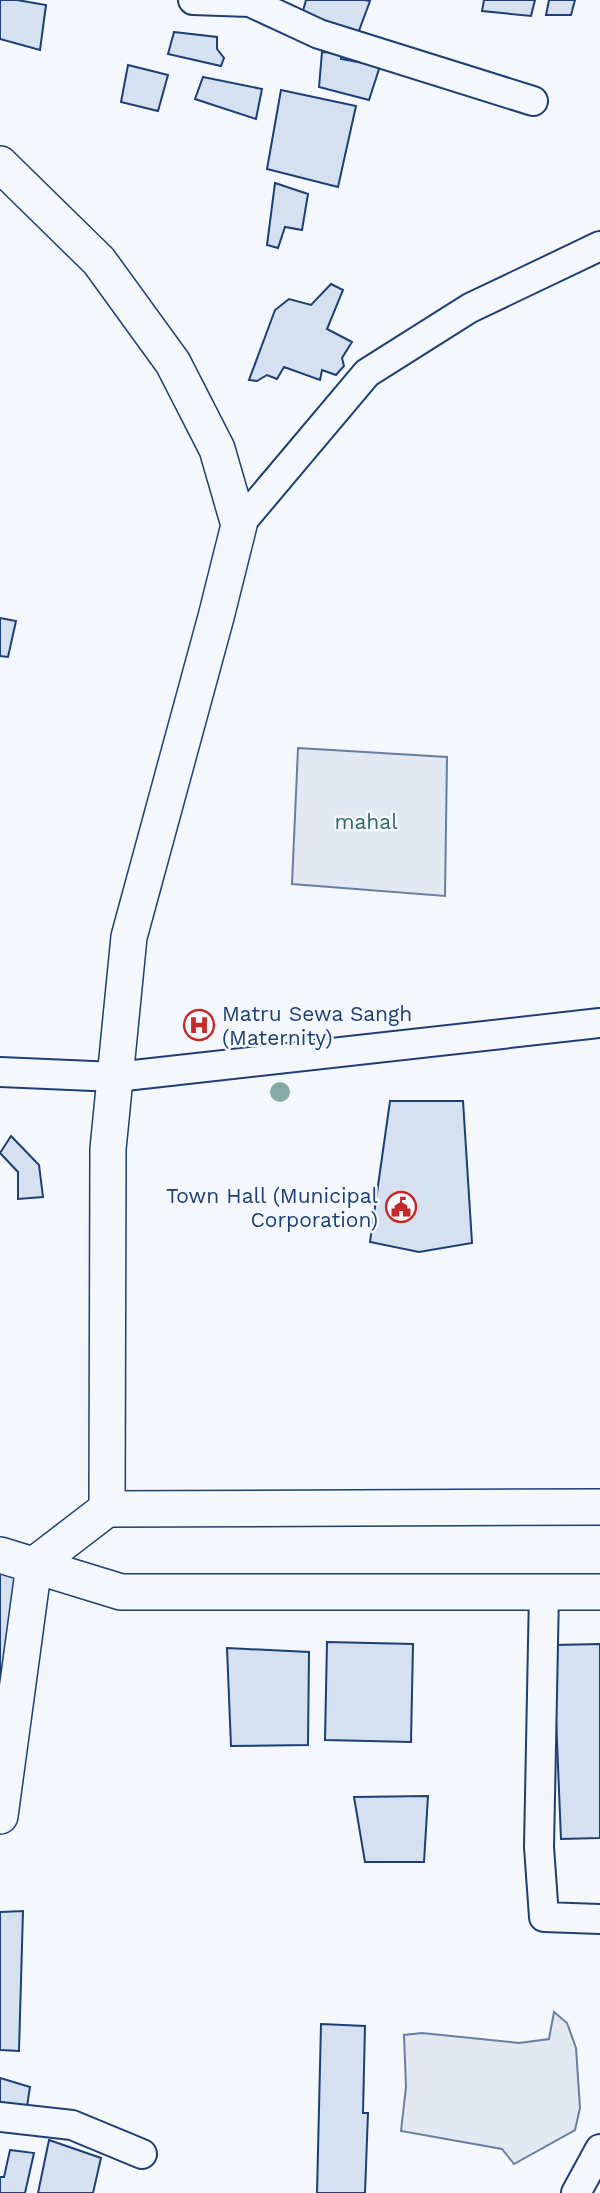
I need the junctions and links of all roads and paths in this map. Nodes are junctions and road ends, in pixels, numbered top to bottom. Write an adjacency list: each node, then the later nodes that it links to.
1 (193, 0): 2 (street)
2 (252, 1): 3 (street)
3 (533, 101)
4 (0, 164): 6 (street)
5 (600, 246): 6 (street)
6 (239, 526): 9 (street)
7 (600, 1023): 9 (street)
8 (0, 1072): 9 (street)
9 (116, 1077): 11 (street)
10 (600, 1507): 11 (street)
11 (107, 1509): 13 (street)
12 (0, 1555): 13 (street)
13 (34, 1565): 14 (street); 16 (street)
14 (544, 1592): 15 (street); 17 (street)
15 (600, 1592)
16 (0, 1816)
17 (600, 1919)
18 (0, 2117): 20 (street)
19 (600, 2149): 21 (street)
20 (142, 2154)
21 (576, 2193)

